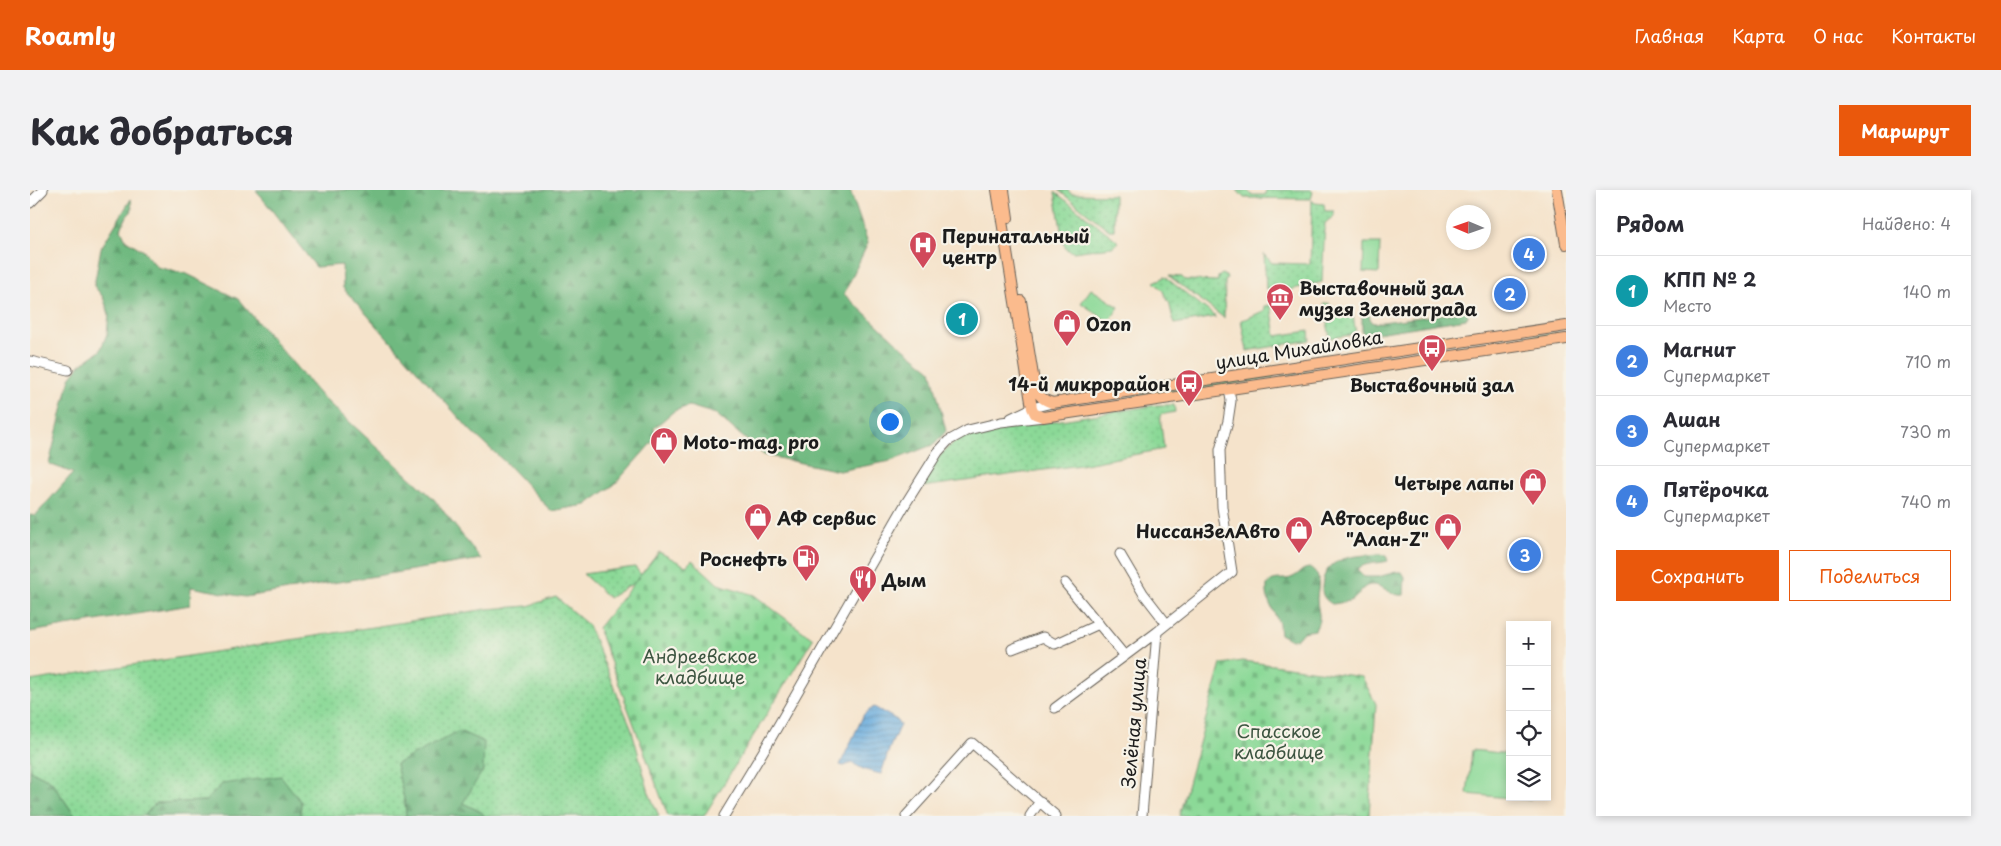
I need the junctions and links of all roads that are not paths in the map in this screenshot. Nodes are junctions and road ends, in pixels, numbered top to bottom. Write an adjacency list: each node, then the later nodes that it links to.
1 (43, 190): 5 (street)
2 (997, 190): 16 (main road)
3 (1004, 190): 16 (main road)
4 (1557, 190): 6 (main road)
5 (30, 203)
6 (1566, 244)
7 (1566, 326): 9 (main road, улица Михайловка)
8 (1566, 339): 11 (main road, улица Михайловка)
9 (1383, 354): 11 (street); 13 (main road, улица Михайловка)
10 (30, 361): 12 (street)
11 (1384, 366): 14 (main road, улица Михайловка)
12 (68, 370)
13 (1278, 370): 14 (street); 17 (main road, улица Михайловка)
14 (1280, 381): 15 (main road, улица Михайловка)
15 (1229, 389): 18 (main road, улица Михайловка); 24 (street)
16 (1032, 390): 17 (main road); 18 (main road); 19 (street)
17 (1052, 403): 18 (street, улица Михайловка)
18 (1036, 413): 19 (street); 20 (street)
19 (1018, 415): 20 (street)
20 (1001, 422): 30 (street)
21 (1120, 554): 24 (street)
22 (1065, 583): 23 (street)
23 (1098, 624): 26 (street); 27 (street)
24 (1167, 624): 25 (street)
25 (1157, 632): 27 (street); 34 (street, Зелёная улица)
26 (1012, 649)
27 (1125, 656): 28 (street)
28 (1054, 708)
29 (1040, 801): 31 (street); 32 (street); 33 (street)
30 (724, 816)
31 (906, 816)
32 (1030, 816)
33 (1056, 816)
34 (1142, 816)

